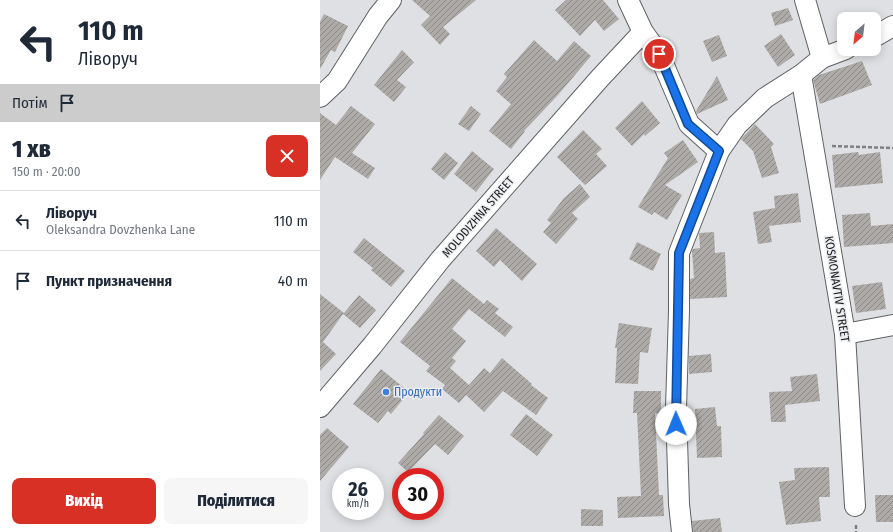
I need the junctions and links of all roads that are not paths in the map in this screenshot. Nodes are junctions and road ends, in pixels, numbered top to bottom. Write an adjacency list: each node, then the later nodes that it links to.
1 (391, 0): 10 (street)
2 (628, 0): 5 (street)
3 (805, 0): 8 (street)
4 (893, 26): 6 (street)
5 (643, 32): 11 (street); 14 (street, MOLODIZHNA STREET)
6 (881, 33)
7 (837, 52): 8 (street)
8 (822, 58): 9 (street)
9 (801, 75): 11 (street); 13 (street, KOSMONAVTIV STREET)
10 (320, 97)
11 (719, 151): 16 (street)
12 (893, 325): 13 (street)
13 (845, 334): 15 (street, KOSMONAVTIV STREET)
14 (320, 407)
15 (855, 506)
16 (682, 532)

